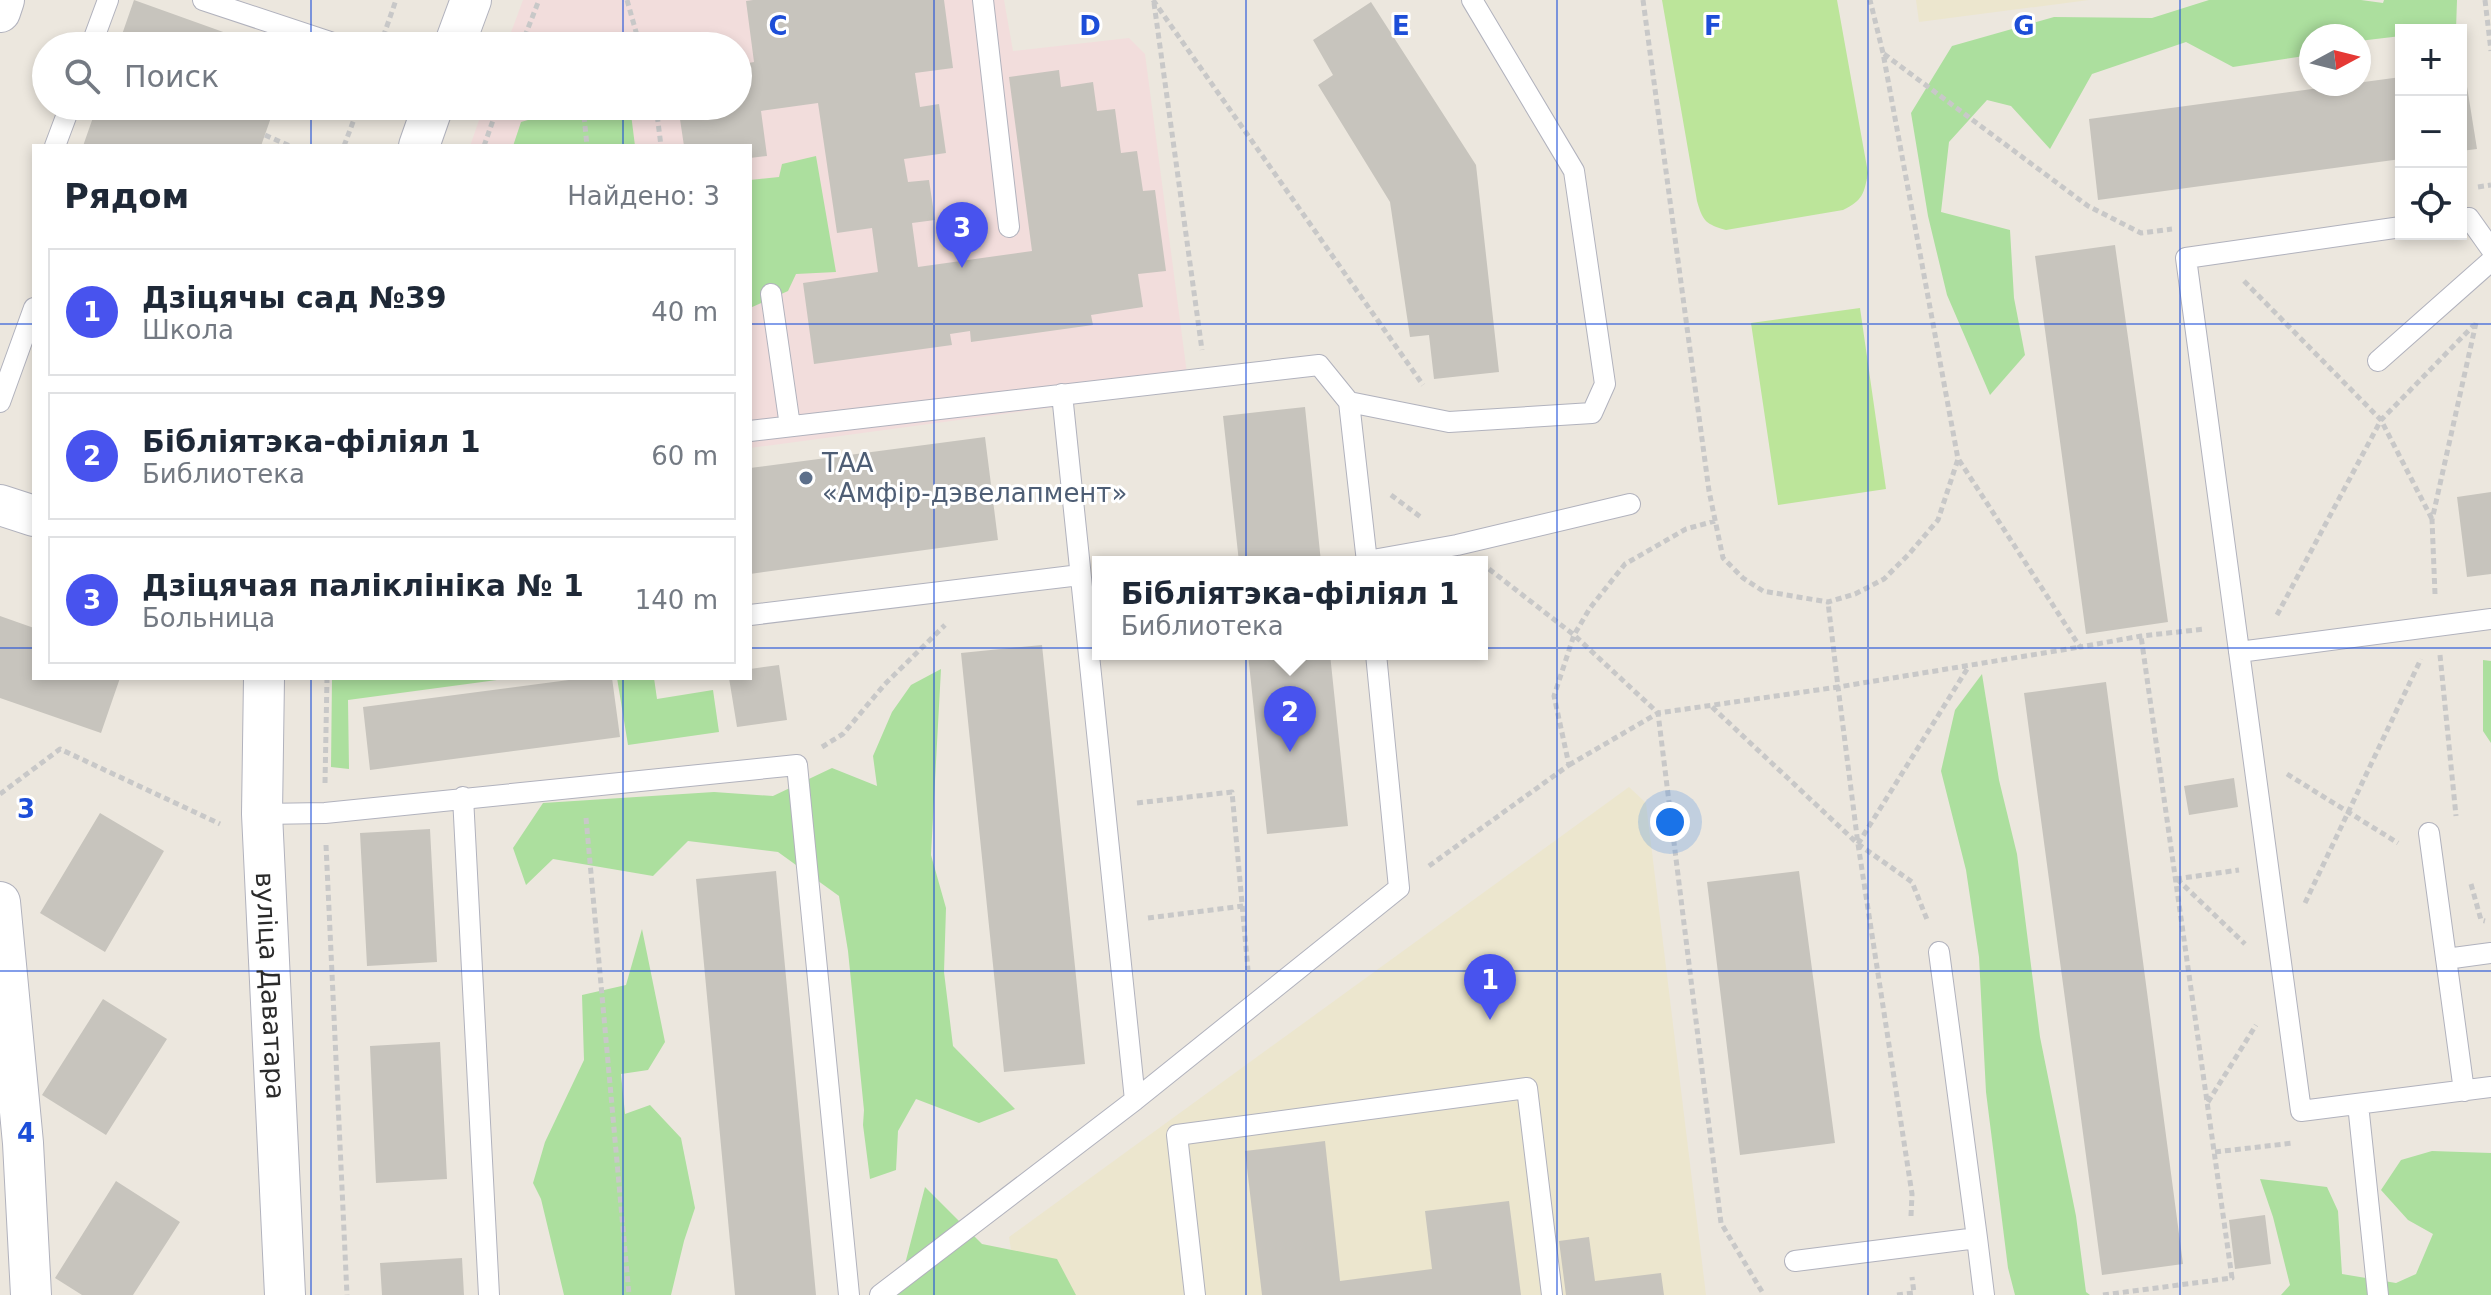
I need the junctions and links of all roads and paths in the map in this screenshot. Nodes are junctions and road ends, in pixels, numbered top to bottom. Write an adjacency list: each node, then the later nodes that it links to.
1 (4, 0): 14 (street)
2 (108, 0): 15 (lane)
3 (203, 0): 16 (lane)
4 (396, 0): 17 (path)
5 (471, 0): 18 (street)
6 (539, 0): 19 (path)
7 (983, 0): 38 (lane)
8 (1154, 0): 51 (path); 56 (path)
9 (1472, 0): 56 (lane)
10 (1643, 0): 64 (path)
11 (1870, 0): 22 (path)
12 (2485, 0): 21 (path)
13 (630, 2): 20 (path)
14 (0, 12)
15 (96, 32)
16 (300, 32)
17 (385, 32)
18 (459, 32)
19 (526, 32)
20 (636, 32)
21 (2491, 51)
22 (1883, 53): 41 (path); 59 (path)
23 (65, 120): 30 (lane)
24 (354, 120): 32 (path)
25 (428, 120): 33 (street)
26 (493, 120): 34 (path)
27 (584, 120): 35 (path)
28 (658, 120): 36 (path)
29 (265, 135): 31 (path)
30 (56, 144)
31 (285, 144)
32 (345, 144)
33 (420, 144)
34 (485, 144)
35 (587, 144)
36 (661, 144)
37 (2467, 218): 43 (lane)
38 (1009, 227)
39 (2176, 228): 41 (path)
40 (2395, 228): 44 (lane)
41 (2161, 230): 42 (path)
42 (2163, 246)
43 (2491, 249)
44 (2217, 254): 55 (path); 79 (lane)
45 (2491, 261): 50 (lane)
46 (771, 294): 57 (lane)
47 (2483, 313): 49 (path)
48 (32, 314): 53 (lane)
49 (2476, 323): 55 (path); 63 (path)
50 (2378, 361)
51 (1206, 378): 52 (lane); 54 (lane)
52 (1062, 394): 57 (lane); 68 (lane)
53 (0, 402)
54 (1349, 402): 56 (lane); 65 (lane)
55 (2381, 420): 63 (path); 74 (path)
56 (1449, 422)
57 (790, 426): 58 (lane)
58 (752, 431)
59 (1958, 459): 70 (path); 78 (path)
60 (1630, 504): 66 (lane)
61 (0, 505): 62 (street)
62 (32, 515)
63 (2432, 520): 73 (path)
64 (1715, 521): 70 (path); 76 (path)
65 (1366, 556)
66 (1399, 556)
67 (1488, 569): 76 (path)
68 (1080, 575): 69 (lane); 105 (lane)
69 (982, 587): 71 (lane); 88 (path)
70 (1828, 602): 84 (path)
71 (752, 615)
72 (2491, 619): 73 (lane)
73 (2437, 626): 79 (lane); 94 (path); 97 (path)
74 (2271, 627)
75 (2211, 628): 77 (path)
76 (1574, 635): 86 (path); 89 (path)
77 (2141, 636): 78 (path); 101 (path)
78 (2080, 647): 81 (path)
79 (2239, 652): 87 (lane)
80 (1377, 660): 102 (lane)
81 (1970, 665): 84 (path); 98 (path)
82 (264, 680): 96 (street, вуліца Даватара)
83 (327, 680): 95 (path)
84 (1838, 687): 85 (path); 98 (path)
85 (1711, 706): 86 (path); 98 (path)
86 (1658, 713): 89 (path); 129 (path)
87 (2253, 753): 94 (path); 100 (lane)
88 (794, 765): 90 (lane); 125 (lane)
89 (1569, 765): 102 (path)
90 (583, 785): 92 (lane); 124 (path)
91 (0, 794): 96 (path)
92 (463, 797): 95 (lane); 123 (lane)
93 (1153, 801): 104 (path)
94 (2349, 812): 99 (path); 108 (path)
95 (325, 813): 96 (lane); 122 (path)
96 (246, 821): 121 (street, вуліца Даватара)
97 (2429, 833): 99 (lane)
98 (1858, 844): 106 (path); 118 (path)
99 (2433, 865): 109 (lane)
100 (2268, 866): 101 (path); 108 (lane)
101 (2176, 879): 110 (path); 115 (path)
102 (1399, 888): 111 (lane)
103 (0, 902): 120 (street)
104 (1243, 906): 105 (path); 111 (path)
105 (1116, 922): 114 (lane)
106 (1939, 952): 117 (lane)
107 (2491, 953): 109 (lane)
108 (2280, 957): 110 (lane)
109 (2446, 959): 113 (lane)
110 (2284, 981): 115 (path); 116 (lane)
111 (1251, 1007): 114 (lane)
112 (2491, 1087): 113 (lane)
113 (2464, 1091): 116 (lane)
114 (1135, 1100): 126 (lane)
115 (2208, 1102): 131 (path)
116 (2358, 1104): 132 (lane)
117 (1977, 1238): 118 (lane); 130 (lane)
118 (1909, 1246): 119 (lane)
119 (1795, 1261)
120 (31, 1295)
121 (285, 1295)
122 (347, 1295)
123 (489, 1295)
124 (629, 1295)
125 (849, 1295)
126 (880, 1295)
127 (1195, 1295): 128 (lane)
128 (1552, 1295)
129 (1764, 1295)
130 (1984, 1295)
131 (2103, 1295)
132 (2378, 1295)

